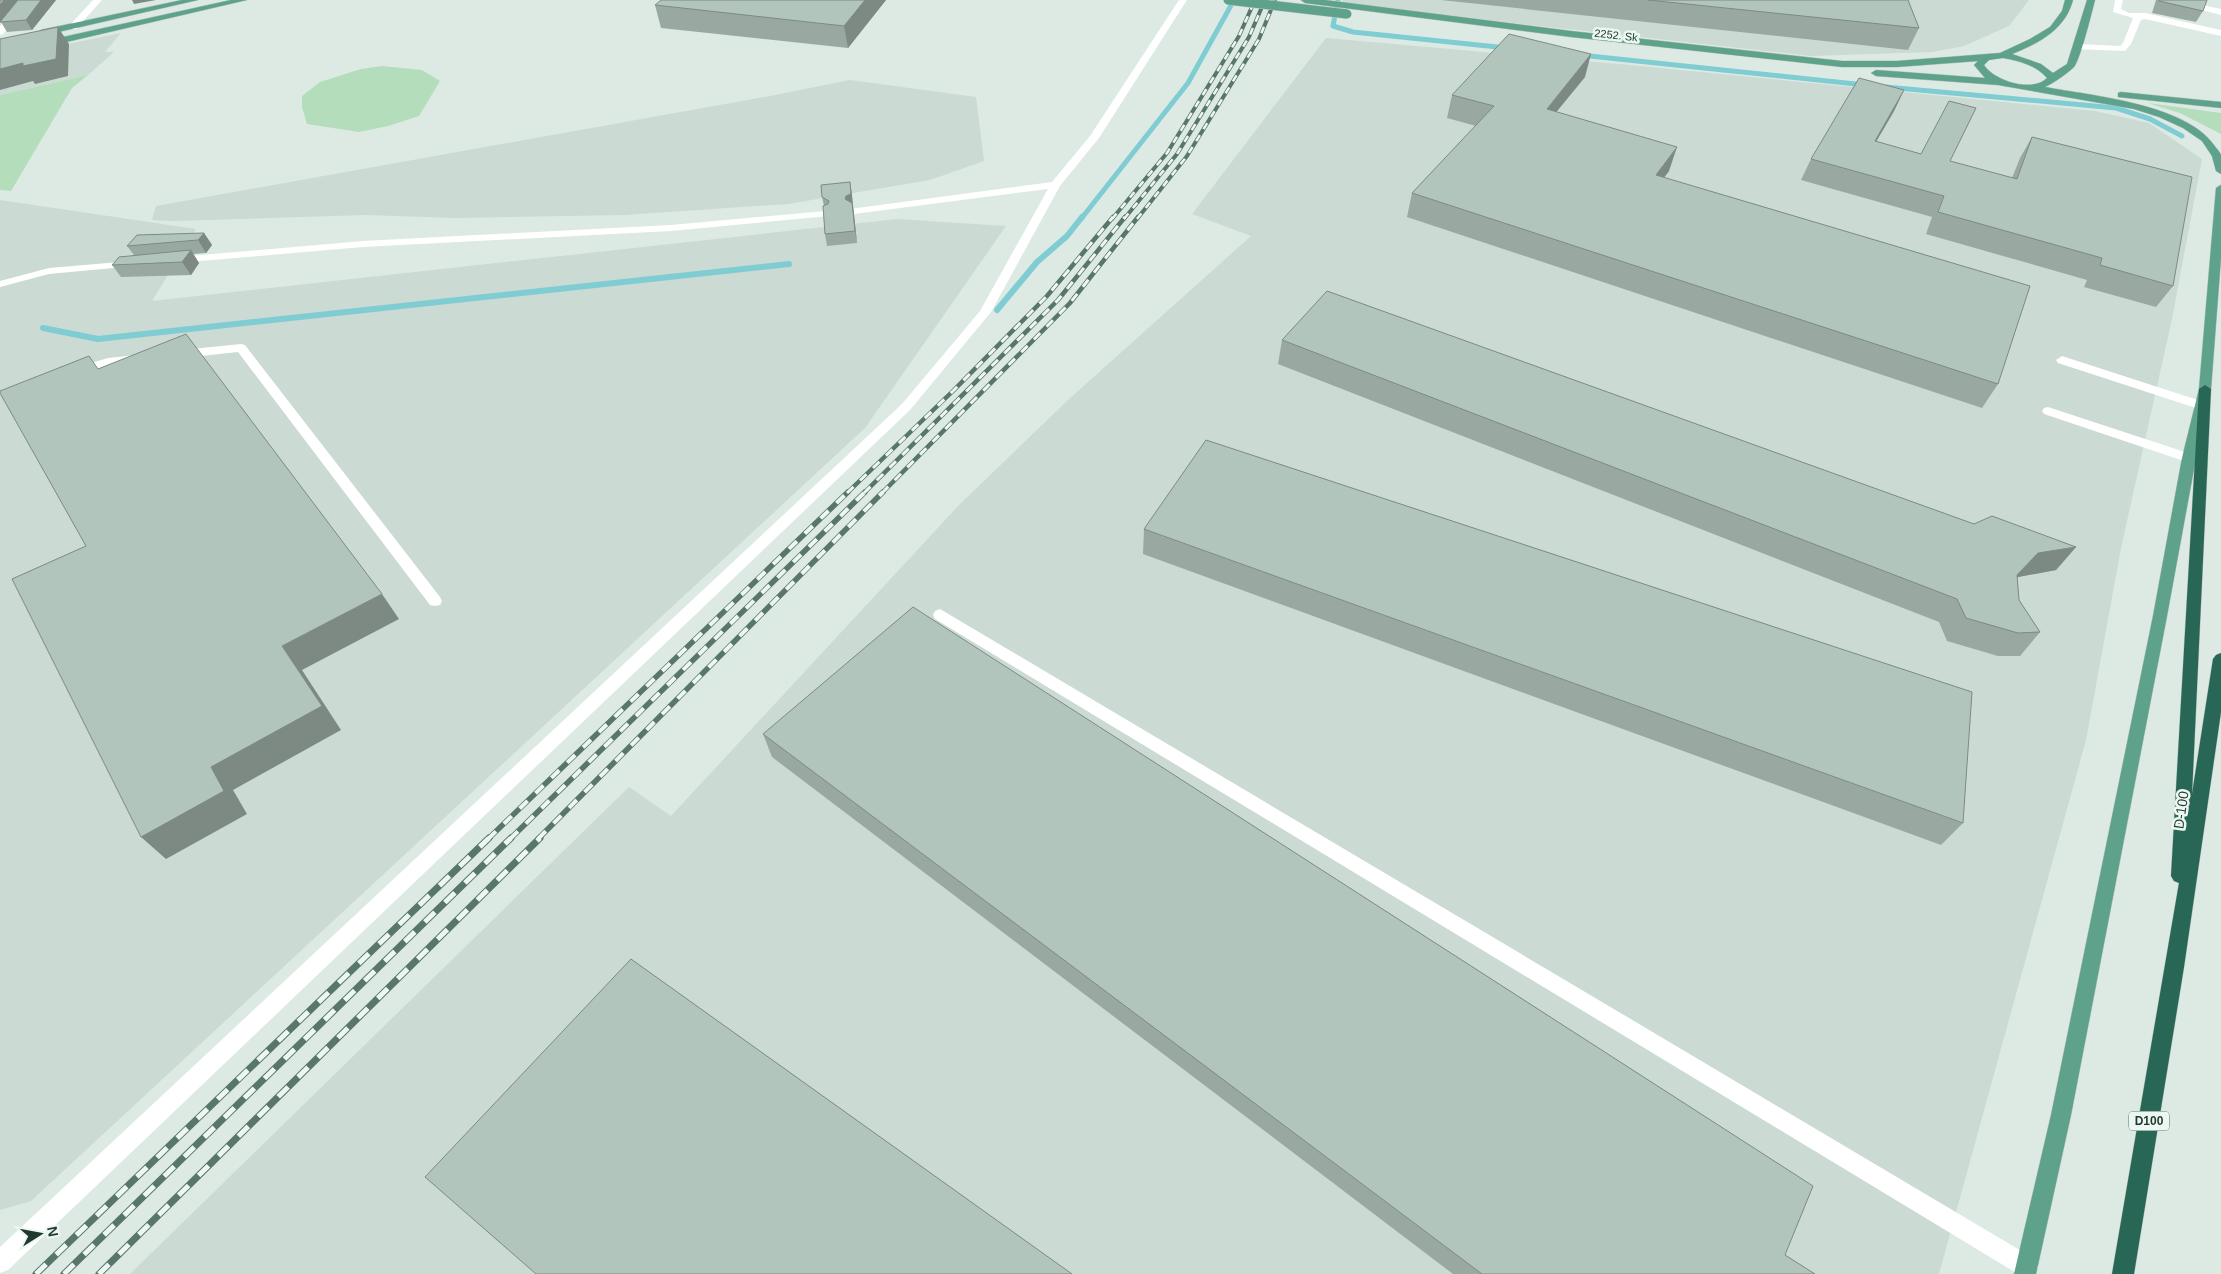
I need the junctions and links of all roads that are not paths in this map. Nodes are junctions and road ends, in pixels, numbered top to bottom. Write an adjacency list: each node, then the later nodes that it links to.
1 (26, 0): 15 (street)
2 (98, 0): 14 (street)
3 (194, 0): 14 (main road)
4 (242, 0): 18 (main road)
5 (1184, 0): 26 (street)
6 (1228, 0): 22 (main road, 2252. Sk, bridge)
7 (1305, 0): 20 (main road, 2252. Sk)
8 (2069, 0): 20 (main road)
9 (2091, 0): 19 (main road)
10 (2119, 0): 13 (street)
11 (2166, 0): 12 (street)
12 (2221, 12)
13 (2141, 16): 16 (street); 19 (street)
14 (74, 27): 17 (main road)
15 (0, 32)
16 (2221, 33)
17 (28, 36)
18 (38, 45)
19 (2078, 48): 21 (main road)
20 (1995, 56): 21 (main road); 22 (main road)
21 (2051, 80): 23 (main road); 24 (main road)
22 (2002, 82): 23 (main road)
23 (2029, 87): 25 (main road)
24 (2221, 105)
25 (2221, 171)
26 (1055, 185): 28 (street); 45 (street)
27 (2221, 188): 37 (main road)
28 (854, 211)
29 (825, 214): 30 (street)
30 (167, 261)
31 (138, 263): 32 (street)
32 (0, 284)
33 (165, 356): 41 (street)
34 (146, 358): 36 (street)
35 (2062, 360): 38 (street)
36 (63, 376)
37 (2205, 389): 38 (main road); 44 (highway)
38 (2200, 405): 40 (main road)
39 (2048, 411): 40 (street)
40 (2189, 458): 46 (main road)
41 (435, 601)
42 (940, 615): 46 (street)
43 (2221, 659): 44 (highway, D-100 / D-100)
44 (2176, 967): 47 (highway, D100 / D100)
45 (0, 1262)
46 (2026, 1270)
47 (2123, 1274)

